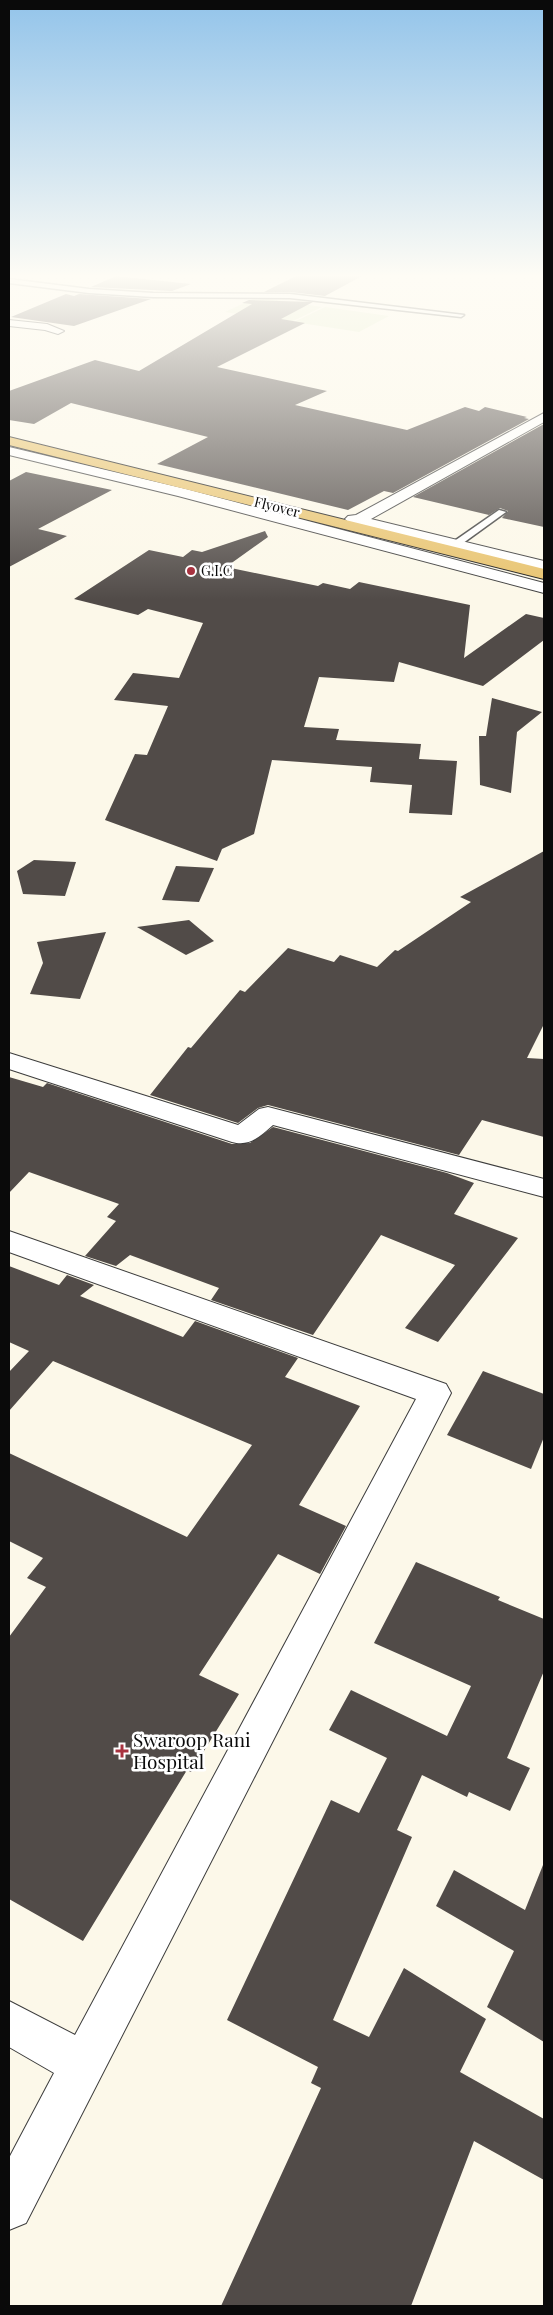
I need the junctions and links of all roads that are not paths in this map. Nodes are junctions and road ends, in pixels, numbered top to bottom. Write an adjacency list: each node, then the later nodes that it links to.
1 (544, 417): 6 (street)
2 (9, 434): 6 (street)
3 (9, 441): 9 (main road, Flyover)
4 (9, 451): 10 (street)
5 (502, 512): 7 (lane)
6 (358, 520): 7 (street)
7 (456, 544): 8 (street)
8 (544, 566)
9 (544, 574)
10 (544, 588)
11 (9, 1061): 12 (street)
12 (544, 1188)
13 (9, 1240): 15 (street)
14 (9, 2023): 15 (street)
15 (84, 2064): 16 (street)
16 (9, 2206)

